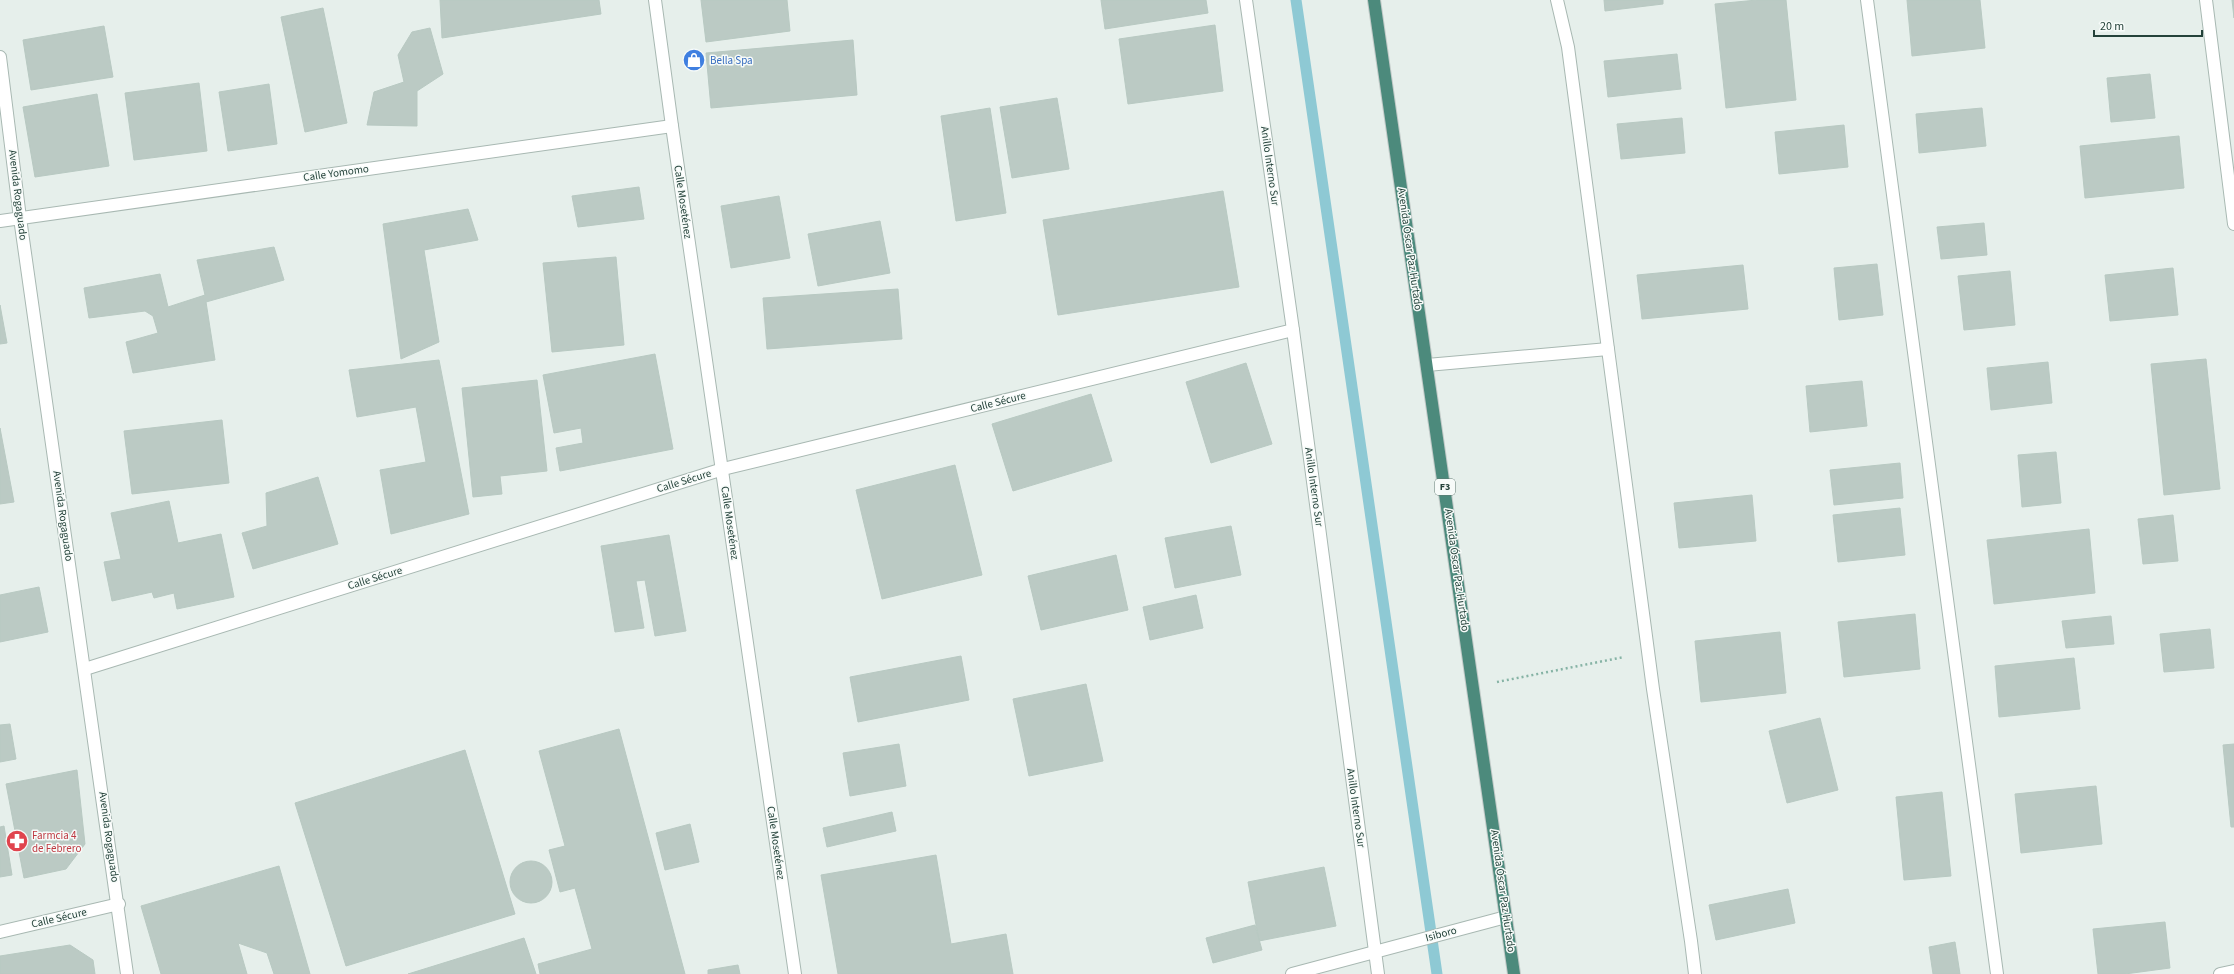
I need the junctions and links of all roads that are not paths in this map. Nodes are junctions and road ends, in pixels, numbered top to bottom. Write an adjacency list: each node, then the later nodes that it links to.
1 (655, 0): 8 (street, Calle Moseténez)
2 (1246, 0): 12 (street, Anillo Interno Sur)
3 (1374, 0): 14 (highway, Avenida Óscar Paz Hurtado / F3)
4 (1557, 0): 13 (street)
5 (1867, 0): 28 (street)
6 (2206, 0): 11 (street)
7 (0, 57): 9 (street, Avenida Rogaguado)
8 (672, 126): 9 (street, Calle Yomomo); 15 (street, Calle Moseténez)
9 (20, 218): 10 (street, Calle Yomomo); 16 (street, Avenida Rogaguado)
10 (0, 221)
11 (2234, 224)
12 (1293, 330): 15 (street, Calle Sécure); 20 (street, Anillo Interno Sur)
13 (1608, 349): 14 (street); 27 (street)
14 (1427, 365): 18 (highway, Avenida Óscar Paz Hurtado / F3)
15 (723, 469): 16 (street, Calle Sécure); 23 (street, Calle Moseténez)
16 (85, 669): 17 (street, Avenida Rogaguado)
17 (119, 904): 19 (street, Calle Sécure); 22 (street, Avenida Rogaguado)
18 (1506, 917): 20 (street, Isiboro); 26 (highway, Avenida Óscar Paz Hurtado / F3)
19 (0, 932)
20 (1375, 952): 24 (street, Isiboro); 25 (street, Anillo Interno Sur)
21 (2234, 971): 29 (street)
22 (127, 974)
23 (795, 974)
24 (1292, 974)
25 (1378, 974)
26 (1514, 974)
27 (1694, 974)
28 (1996, 974)
29 (2220, 974)

